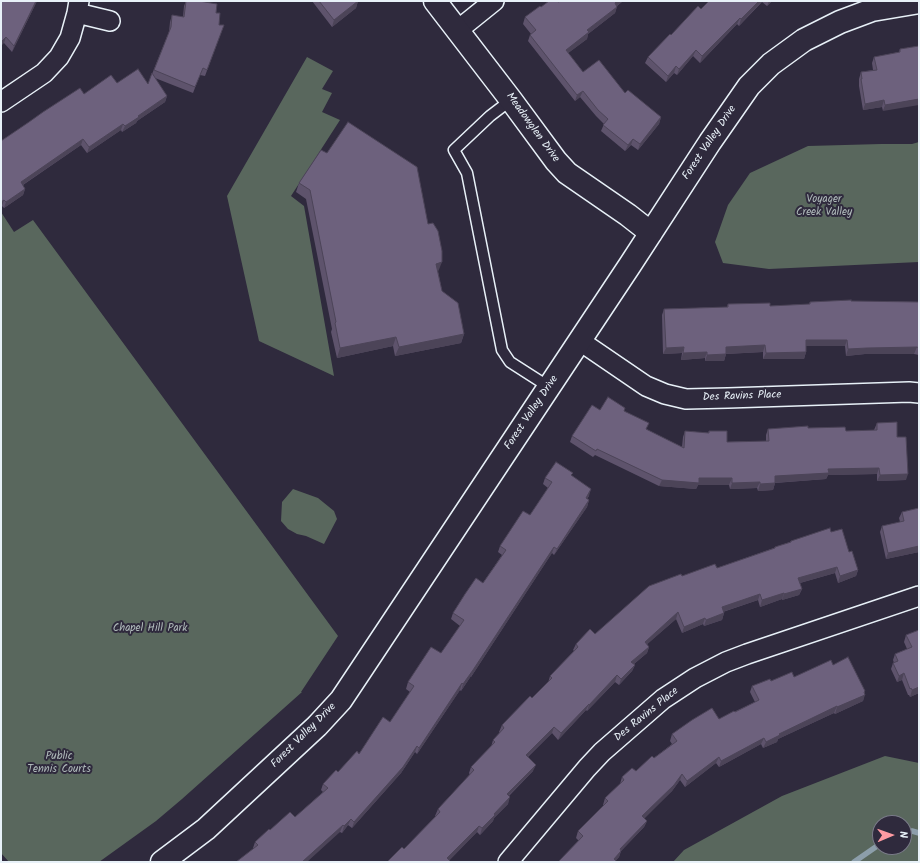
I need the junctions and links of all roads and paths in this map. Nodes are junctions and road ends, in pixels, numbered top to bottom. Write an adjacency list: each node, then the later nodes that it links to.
1 (435, 1): 6 (street, Meadowglen Drive)
2 (494, 1): 6 (street)
3 (919, 2): 9 (street, Forest Valley Drive)
4 (78, 7): 5 (street); 8 (street)
5 (110, 21)
6 (458, 30): 7 (street, Meadowglen Drive)
7 (512, 100): 9 (street, Meadowglen Drive); 11 (lane)
8 (1, 102)
9 (651, 233): 10 (street, Forest Valley Drive)
10 (580, 341): 11 (street, Forest Valley Drive); 12 (street, Des Ravins Place)
11 (549, 387): 14 (street, Forest Valley Drive)
12 (919, 393)
13 (919, 596): 15 (street, Des Ravins Place)
14 (162, 862)
15 (508, 862)

